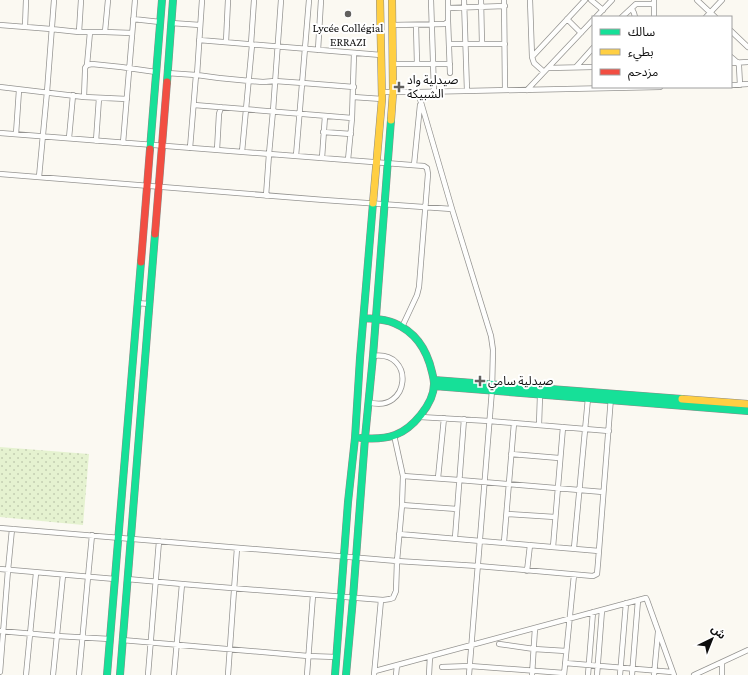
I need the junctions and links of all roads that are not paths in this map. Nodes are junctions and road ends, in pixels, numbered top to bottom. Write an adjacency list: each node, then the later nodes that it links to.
1 (26, 0): 52 (street)
2 (54, 0): 53 (street)
3 (81, 0): 54 (street)
4 (108, 0): 56 (street)
5 (135, 0): 41 (street)
6 (162, 0): 45 (street)
7 (173, 0): 46 (street)
8 (202, 0): 50 (street)
9 (228, 0): 61 (street)
10 (254, 0): 62 (street)
11 (281, 0): 67 (street)
12 (309, 0): 69 (street)
13 (321, 0): 71 (street)
14 (380, 0): 73 (street)
15 (392, 0): 51 (street)
16 (431, 0): 48 (street)
17 (448, 0): 31 (street)
18 (464, 0): 29 (street)
19 (481, 0): 30 (street)
20 (504, 0): 28 (street)
21 (530, 0): 74 (street)
22 (585, 0): 42 (street)
23 (591, 0): 33 (street)
24 (612, 0): 33 (street)
25 (697, 0): 34 (street)
26 (722, 0): 34 (street)
27 (654, 2): 32 (street); 38 (street)
28 (505, 6): 30 (street); 65 (street)
29 (464, 7): 30 (street); 31 (street); 66 (street)
30 (481, 7): 64 (street)
31 (448, 8): 43 (street)
32 (632, 9): 36 (street); 37 (street)
33 (603, 10): 35 (street)
34 (710, 12): 39 (street); 40 (street)
35 (597, 16)
36 (623, 16)
37 (635, 16)
38 (654, 16)
39 (707, 16)
40 (714, 16)
41 (133, 19): 45 (street); 59 (street)
42 (567, 19): 58 (street); 74 (street)
43 (448, 21): 48 (street); 63 (street)
44 (592, 21): 58 (street)
45 (160, 22): 88 (street)
46 (171, 23): 50 (street); 89 (street)
47 (416, 24): 48 (street); 51 (street); 80 (street)
48 (432, 24): 81 (street)
49 (0, 25): 52 (street)
50 (200, 25): 60 (street)
51 (392, 25): 79 (street)
52 (25, 27): 53 (street)
53 (51, 29): 54 (street); 105 (street)
54 (79, 32): 55 (street)
55 (90, 32): 56 (street); 83 (street)
56 (105, 32): 59 (street)
57 (732, 32): 68 (street)
58 (581, 33): 87 (street)
59 (132, 34): 86 (street)
60 (199, 40): 61 (street); 91 (street)
61 (226, 42): 62 (street)
62 (252, 44): 67 (street); 92 (street)
63 (449, 44): 66 (street); 82 (street)
64 (482, 44): 65 (street); 66 (street)
65 (505, 44): 102 (street)
66 (466, 45): 104 (street)
67 (278, 47): 69 (street); 93 (street)
68 (748, 47)
69 (305, 49): 71 (street); 94 (street)
70 (592, 49): 84 (street)
71 (318, 50): 72 (street)
72 (354, 53): 73 (street); 99 (street)
73 (381, 55): 110 (street)
74 (532, 57): 87 (street)
75 (732, 58): 78 (street)
76 (748, 62): 78 (street)
77 (732, 63): 78 (street)
78 (738, 63): 95 (street)
79 (392, 64): 80 (street); 106 (street)
80 (417, 64): 81 (street)
81 (433, 64): 82 (street); 108 (street)
82 (450, 64): 90 (street)
83 (87, 65): 86 (street); 111 (street)
84 (576, 67): 85 (street); 87 (street)
85 (592, 67)
86 (129, 68): 88 (street); 114 (street)
87 (546, 70): 103 (street)
88 (156, 72): 131 (street)
89 (167, 73): 91 (street); 132 (street)
90 (450, 73)
91 (197, 75): 92 (street); 116 (street)
92 (250, 81): 93 (street); 118 (street)
93 (276, 81): 94 (street); 119 (street)
94 (302, 83): 99 (street); 120 (street)
95 (740, 84): 96 (street); 97 (street)
96 (748, 84)
97 (732, 85)
98 (0, 87): 101 (street)
99 (354, 87): 112 (street)
100 (613, 88): 103 (street)
101 (19, 90): 105 (street); 125 (street)
102 (505, 90): 103 (street); 104 (street)
103 (527, 90)
104 (467, 91): 108 (street)
105 (47, 92): 109 (street); 127 (street)
106 (393, 92): 107 (street); 110 (street); 141 (street)
107 (418, 92): 108 (street); 115 (street)
108 (434, 92)
109 (74, 95): 111 (street); 128 (street)
110 (382, 96): 112 (street); 140 (street)
111 (84, 97): 113 (street)
112 (353, 97): 122 (street)
113 (99, 98): 114 (street); 129 (street)
114 (127, 99): 130 (street)
115 (421, 102): 142 (street); 151 (street)
116 (194, 105): 117 (street); 133 (street)
117 (220, 107): 118 (street); 134 (street)
118 (247, 110): 119 (street); 135 (street)
119 (273, 111): 120 (street); 136 (street)
120 (300, 114): 121 (street); 137 (street)
121 (325, 116): 122 (street); 123 (street)
122 (352, 118): 126 (street)
123 (324, 132): 126 (street); 138 (street)
124 (0, 133): 125 (street)
125 (16, 134): 127 (street)
126 (351, 134): 139 (street)
127 (43, 136): 128 (street); 144 (street)
128 (70, 138): 129 (street)
129 (96, 141): 130 (street)
130 (123, 143): 131 (street)
131 (150, 145): 132 (street); 145 (street)
132 (162, 146): 133 (street); 146 (street)
133 (190, 148): 134 (street)
134 (217, 150): 135 (street)
135 (242, 152): 136 (street)
136 (269, 154): 137 (street); 147 (street)
137 (296, 156): 138 (street)
138 (322, 158): 139 (street)
139 (348, 160): 140 (street)
140 (376, 162): 141 (street); 148 (street)
141 (388, 163): 142 (street); 149 (street)
142 (414, 165): 150 (street)
143 (0, 174): 144 (street)
144 (39, 177): 145 (street)
145 (147, 186): 146 (street); 152 (street)
146 (159, 186): 147 (street); 153 (street)
147 (266, 196): 148 (street)
148 (372, 203): 149 (street); 154 (street)
149 (385, 204): 150 (street); 155 (street)
150 (426, 207): 151 (street); 156 (street)
151 (452, 209): 159 (street)
152 (137, 303): 153 (street); 166 (street)
153 (149, 304): 168 (street)
154 (364, 318): 155 (street); 178 (street)
155 (375, 319): 156 (street); 157 (street)
156 (402, 327): 158 (street)
157 (372, 356): 163 (street); 163 (street)
158 (434, 383): 159 (street); 167 (street)
159 (492, 387): 160 (street); 161 (street); 171 (street)
160 (540, 395): 162 (street); 173 (street)
161 (611, 397): 162 (street); 164 (street); 165 (street); 176 (street)
162 (588, 398): 175 (street)
163 (368, 402): 179 (street)
164 (748, 404)
165 (748, 411)
166 (128, 416): 168 (street); 198 (street)
167 (420, 417): 169 (street); 177 (street)
168 (140, 418): 200 (street)
169 (444, 418): 170 (street); 183 (street)
170 (464, 419): 171 (street); 184 (street)
171 (489, 420): 172 (street); 185 (street)
172 (514, 423): 173 (street); 180 (street)
173 (539, 425): 174 (street)
174 (563, 427): 175 (street); 181 (street)
175 (585, 429): 176 (street); 188 (street)
176 (609, 432): 189 (street)
177 (394, 435): 179 (street); 182 (street)
178 (355, 438): 179 (street); 209 (street)
179 (365, 438): 210 (street)
180 (511, 454): 181 (street); 186 (street)
181 (560, 458): 187 (street)
182 (403, 476): 183 (street); 190 (street)
183 (438, 478): 184 (street)
184 (460, 480): 185 (street); 191 (street)
185 (484, 482): 186 (street); 201 (street)
186 (509, 484): 187 (street); 192 (street)
187 (557, 488): 188 (street); 193 (street)
188 (579, 490): 189 (street); 207 (street)
189 (603, 492): 208 (street)
190 (402, 505): 191 (street); 196 (street)
191 (457, 509): 199 (street)
192 (507, 514): 193 (street); 203 (street)
193 (555, 517): 205 (street)
194 (0, 528): 195 (street)
195 (12, 528): 197 (street); 214 (street)
196 (399, 534): 199 (street); 211 (street)
197 (92, 536): 198 (street); 219 (street)
198 (118, 538): 200 (street); 220 (street)
199 (455, 538): 201 (street)
200 (130, 539): 202 (street); 221 (street)
201 (479, 540): 203 (street); 212 (street)
202 (159, 541): 206 (street); 222 (street)
203 (504, 542): 204 (street)
204 (530, 545): 205 (street); 215 (street)
205 (552, 547): 207 (street)
206 (237, 548): 209 (street); 224 (street)
207 (574, 548): 208 (street)
208 (599, 551): 218 (street)
209 (344, 556): 210 (street); 226 (street)
210 (356, 557): 211 (street); 227 (street)
211 (397, 561): 212 (street); 228 (street)
212 (478, 566): 215 (street); 245 (street)
213 (0, 569): 214 (street)
214 (8, 570): 216 (street); 236 (street)
215 (527, 571): 218 (street)
216 (36, 573): 217 (street); 237 (street)
217 (63, 575): 219 (street); 238 (street)
218 (574, 575): 233 (street)
219 (88, 577): 220 (street); 239 (street)
220 (115, 579): 240 (street)
221 (127, 579): 222 (street); 241 (street)
222 (155, 582): 223 (street); 242 (street)
223 (182, 584): 224 (street); 243 (street)
224 (234, 588): 225 (street); 246 (street)
225 (313, 595): 226 (street); 250 (street)
226 (341, 597): 227 (street); 252 (street)
227 (353, 598): 228 (street); 279 (street)
228 (380, 600): 263 (street)
229 (638, 600): 230 (street); 235 (street); 261 (street)
230 (626, 603): 231 (street); 260 (street)
231 (602, 610): 232 (street); 258 (street)
232 (593, 612): 233 (street); 256 (street)
233 (570, 619): 234 (street); 249 (street)
234 (535, 628): 245 (street); 247 (street)
235 (658, 630): 265 (street); 266 (street)
236 (2, 631): 237 (street); 262 (street)
237 (30, 634): 238 (street); 269 (street)
238 (57, 636): 239 (street); 270 (street)
239 (83, 637): 240 (street); 271 (street)
240 (110, 639): 272 (street)
241 (122, 640): 242 (street); 273 (street)
242 (150, 642): 243 (street); 274 (street)
243 (177, 644): 246 (street); 275 (street)
244 (499, 644): 247 (street)
245 (472, 646): 251 (street); 257 (street)
246 (230, 649): 250 (street); 276 (street)
247 (534, 649): 249 (street); 264 (street)
248 (748, 650): 253 (street)
249 (566, 652): 254 (street)
250 (308, 656): 252 (street); 277 (street)
251 (430, 656): 255 (street); 281 (street)
252 (336, 657): 278 (street)
253 (722, 662): 268 (street); 287 (street)
254 (565, 663): 256 (street); 267 (street)
255 (397, 665): 263 (street); 280 (street)
256 (589, 665): 258 (street); 283 (street)
257 (470, 666): 259 (street); 264 (street); 282 (street)
258 (598, 666): 260 (street); 284 (street)
259 (442, 667)
260 (621, 668): 261 (street); 285 (street)
261 (633, 669): 265 (street); 286 (street)
262 (0, 672)
263 (374, 673)
264 (532, 673): 267 (street)
265 (654, 673): 266 (street)
266 (673, 673)
267 (564, 674)
268 (698, 674)
269 (26, 675)
270 (53, 675)
271 (79, 675)
272 (107, 675)
273 (120, 675)
274 (148, 675)
275 (174, 675)
276 (228, 675)
277 (307, 675)
278 (335, 675)
279 (346, 675)
280 (396, 675)
281 (429, 675)
282 (469, 675)
283 (588, 675)
284 (597, 675)
285 (620, 675)
286 (632, 675)
287 (722, 675)

